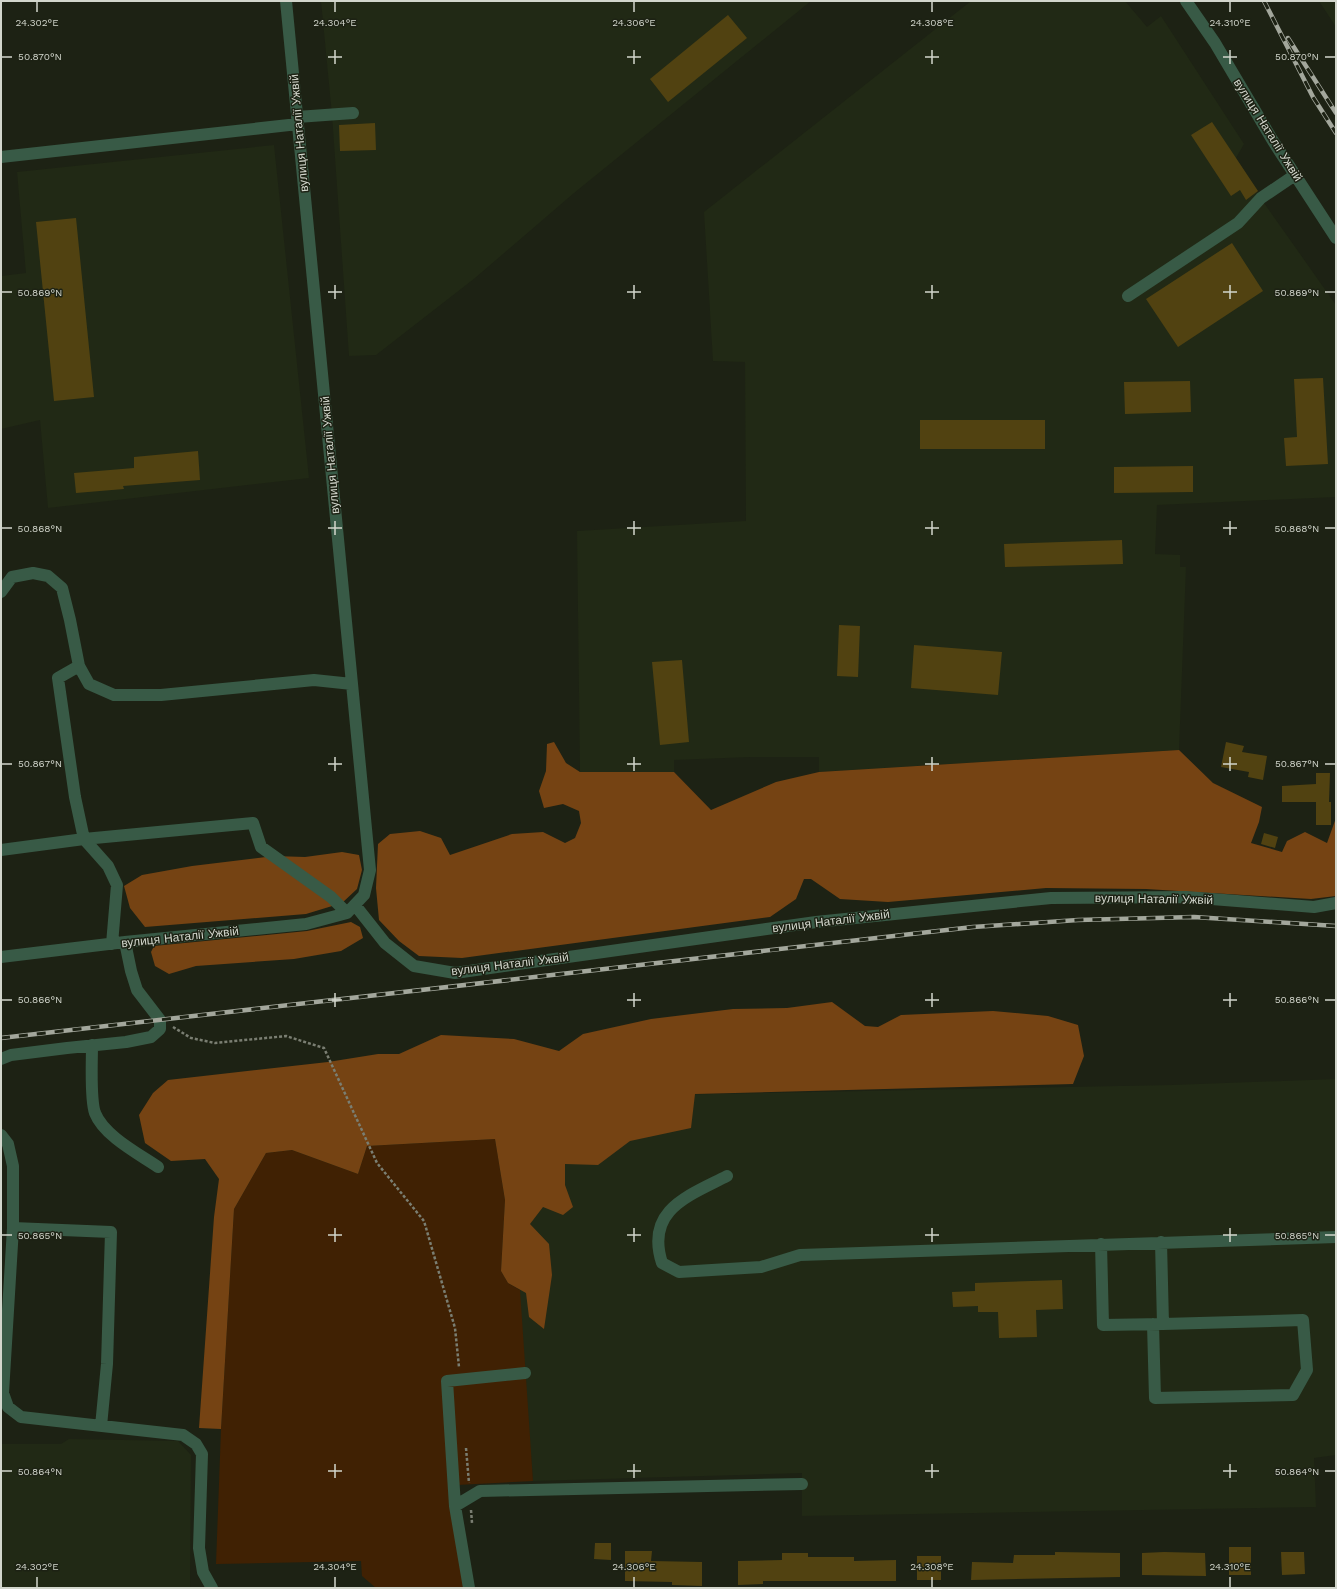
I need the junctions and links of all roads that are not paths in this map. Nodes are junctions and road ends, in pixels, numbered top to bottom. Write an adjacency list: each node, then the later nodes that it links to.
1 (286, 1): 4 (street, вулиця Наталії Ужвій)
2 (1186, 1): 6 (street, вулиця Наталії Ужвій)
3 (353, 113): 4 (street)
4 (298, 121): 5 (street); 11 (street, вулиця Наталії Ужвій)
5 (1, 157)
6 (1295, 175): 7 (street, вулиця Наталії Ужвій); 8 (street)
7 (1336, 238)
8 (1128, 296)
9 (1, 592): 10 (street)
10 (79, 666): 11 (street); 12 (street)
11 (352, 684): 15 (street, вулиця Наталії Ужвій)
12 (84, 839): 13 (street); 15 (street); 17 (street)
13 (1, 850)
14 (1336, 903): 15 (street, вулиця Наталії Ужвій)
15 (351, 909): 16 (street, вулиця Наталії Ужвій)
16 (125, 942): 17 (street, вулиця Наталії Ужвій); 19 (street)
17 (112, 944): 18 (street, вулиця Наталії Ужвій)
18 (1, 957)
19 (92, 1045): 20 (street); 22 (street)
20 (1, 1059)
21 (1, 1135): 24 (street)
22 (158, 1167)
23 (727, 1176): 27 (street)
24 (13, 1228): 30 (street); 30 (street)
25 (1336, 1237): 26 (street)
26 (1161, 1242): 27 (street); 28 (street)
27 (1101, 1244): 28 (street)
28 (1158, 1324): 28 (street)
29 (525, 1373): 32 (street)
30 (100, 1426): 33 (street)
31 (802, 1484): 32 (street)
32 (455, 1506): 34 (street)
33 (212, 1588)
34 (469, 1588)

